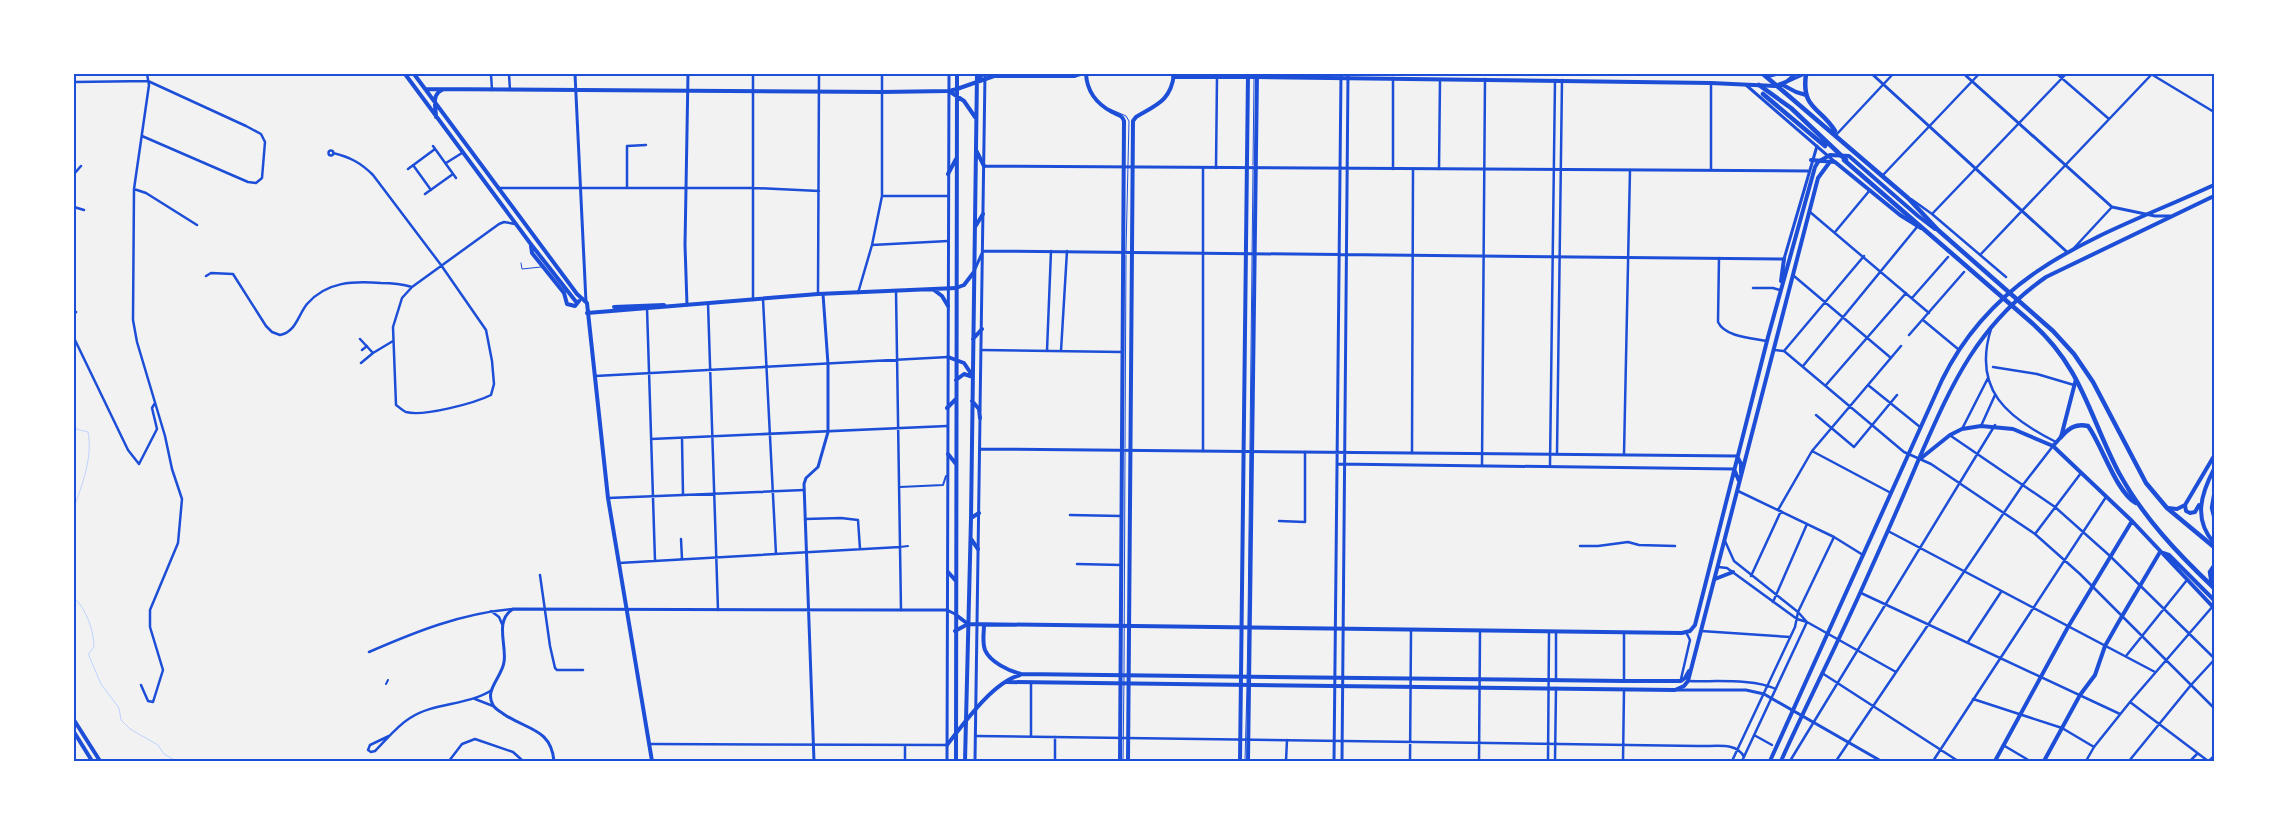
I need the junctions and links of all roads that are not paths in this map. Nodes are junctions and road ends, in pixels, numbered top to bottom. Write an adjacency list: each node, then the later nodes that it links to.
1 (147, 74): 42 (street)
2 (414, 74): 50 (main road)
3 (491, 74): 53 (street)
4 (509, 74): 54 (street)
5 (575, 74): 55 (street)
6 (688, 74): 56 (street)
7 (754, 74): 57 (street)
8 (819, 74): 58 (street)
9 (882, 74): 60 (street)
10 (949, 74): 59 (street)
11 (957, 74): 51 (main road)
12 (977, 74): 39 (main road)
13 (1080, 74): 28 (main road)
14 (1087, 74): 91 (main road); 91 (lane)
15 (1484, 74): 38 (street)
16 (1763, 74): 62 (highway)
17 (1771, 74): 62 (highway)
18 (1796, 74): 47 (main road)
19 (1806, 74): 47 (street); 63 (highway)
20 (1872, 74): 48 (street)
21 (1893, 74): 48 (street)
22 (1964, 74): 43 (street)
23 (1979, 74): 43 (street)
24 (2057, 74): 37 (street)
25 (2066, 74): 37 (street)
26 (2152, 74): 66 (street); 69 (street)
27 (404, 75): 67 (main road)
28 (984, 75): 39 (main road); 88 (street)
29 (1173, 75): 34 (main road); 92 (main road)
30 (1248, 76): 31 (main road); 34 (main road); 96 (main road)
31 (1255, 76): 32 (main road); 97 (main road)
32 (1340, 76): 33 (main road); 98 (street)
33 (1348, 76): 35 (main road); 100 (street)
34 (1217, 77): 95 (street)
35 (1393, 78): 36 (main road); 101 (street)
36 (1440, 78): 38 (main road); 103 (street)
37 (2062, 78): 69 (street); 70 (street)
38 (1485, 79): 40 (main road); 104 (street)
39 (977, 80): 51 (main road); 68 (main road)
40 (1555, 80): 41 (main road); 105 (street)
41 (1562, 80): 45 (main road); 106 (street)
42 (148, 81): 44 (street); 73 (street); 73 (street)
43 (1972, 81): 70 (street); 71 (street)
44 (74, 82)
45 (1711, 83): 46 (main road); 108 (street)
46 (1743, 83): 49 (main road); 75 (street)
47 (1784, 83): 49 (main road); 63 (main road)
48 (1883, 84): 71 (street); 72 (street)
49 (1759, 85): 89 (highway)
50 (425, 89): 52 (main road); 65 (main road)
51 (957, 89): 59 (main road); 64 (main road)
52 (444, 90): 53 (main road); 65 (main road)
53 (492, 90): 54 (main road)
54 (510, 90): 55 (main road)
55 (576, 90): 56 (main road); 117 (street)
56 (688, 91): 57 (main road); 119 (street)
57 (753, 91): 58 (main road); 120 (street)
58 (819, 91): 60 (main road); 124 (street)
59 (949, 91): 60 (main road); 64 (main road); 112 (street)
60 (882, 92): 126 (street)
61 (1763, 94): 76 (highway)
62 (1788, 94): 72 (highway)
63 (1806, 95): 72 (highway)
64 (958, 96): 68 (main road); 80 (main road)
65 (436, 104): 67 (main road); 116 (main road)
66 (2214, 112)
67 (436, 117): 79 (main road)
68 (976, 118): 77 (main road)
69 (2109, 119): 90 (street)
70 (2019, 123): 90 (street); 99 (street)
71 (1929, 126): 99 (street); 113 (street)
72 (1836, 135): 113 (highway)
73 (142, 136): 121 (street)
74 (646, 145): 118 (street)
75 (1817, 146): 81 (street); 83 (street)
76 (1825, 146)
77 (975, 149): 88 (main road); 141 (main road)
78 (333, 153): 172 (street)
79 (462, 153): 85 (street); 140 (main road)
80 (957, 157): 112 (main road); 182 (main road)
81 (1811, 160): 84 (main road); 109 (street)
82 (1844, 160): 89 (highway)
83 (1835, 162): 84 (main road); 123 (main road)
84 (1829, 163): 134 (main road)
85 (446, 164): 86 (street); 111 (street)
86 (413, 165): 93 (street); 122 (street)
87 (81, 166): 110 (street)
88 (984, 166): 91 (street); 135 (street)
89 (1852, 166): 143 (highway)
90 (2066, 166): 131 (street); 133 (street)
91 (1126, 167): 92 (street); 153 (main road)
92 (1133, 167): 94 (street); 154 (main road)
93 (408, 168)
94 (1203, 168): 95 (street); 155 (street)
95 (1216, 168): 96 (street)
96 (1246, 168): 97 (street); 157 (main road)
97 (1254, 168): 98 (street); 158 (main road)
98 (1340, 168): 100 (street); 159 (street)
99 (1975, 168): 133 (street); 136 (street)
100 (1347, 169): 101 (street); 160 (street)
101 (1393, 169): 102 (street)
102 (1413, 169): 103 (street); 161 (street)
103 (1439, 169): 104 (street)
104 (1484, 169): 105 (street); 163 (street)
105 (1554, 170): 106 (street); 164 (street)
106 (1561, 170): 107 (street); 165 (street)
107 (1630, 170): 108 (street); 167 (street)
108 (1711, 170): 109 (street)
109 (1808, 171): 170 (street)
110 (74, 174)
111 (453, 174): 114 (street); 122 (street)
112 (948, 174): 127 (street)
113 (1883, 175): 129 (highway)
114 (456, 178)
115 (2214, 185): 137 (main road)
116 (499, 188): 117 (street); 189 (main road)
117 (581, 188): 118 (street); 195 (street)
118 (627, 188): 119 (street)
119 (686, 188): 120 (street); 199 (street)
120 (754, 188): 124 (street); 194 (street)
121 (134, 190): 139 (street); 255 (street)
122 (431, 190): 125 (street)
123 (1870, 190): 142 (main road); 145 (street)
124 (819, 191): 190 (street)
125 (425, 194)
126 (882, 196): 127 (street); 148 (street)
127 (948, 196): 146 (street)
128 (2213, 197): 138 (main road)
129 (1908, 198): 136 (street); 144 (highway)
130 (74, 207): 132 (street)
131 (2112, 207): 137 (street); 149 (street)
132 (84, 210)
133 (2022, 210): 156 (street); 162 (street)
134 (1809, 211): 145 (street); 177 (main road)
135 (983, 214): 141 (main road); 150 (street)
136 (1932, 214): 162 (street)
137 (2148, 215): 138 (street); 149 (main road)
138 (2173, 215): 208 (main road)
139 (197, 225)
140 (516, 225): 147 (main road); 172 (street)
141 (975, 227): 174 (main road)
142 (1917, 227): 143 (main road); 175 (street)
143 (1924, 229): 245 (highway)
144 (1938, 230): 184 (main road); 325 (highway)
145 (1835, 232): 166 (street)
146 (948, 241): 148 (street); 181 (street)
147 (530, 243): 173 (main road); 197 (main road)
148 (872, 245): 187 (street)
149 (2073, 250): 156 (main road)
150 (983, 251): 151 (street); 174 (street); 209 (street)
151 (1051, 251): 152 (street); 224 (street)
152 (1066, 251): 153 (street); 225 (street)
153 (1125, 252): 154 (street); 228 (main road); 278 (lane)
154 (1133, 252): 155 (street); 279 (main road)
155 (1202, 252): 157 (street); 280 (street)
156 (2067, 252): 223 (main road)
157 (1246, 253): 158 (street); 282 (main road)
158 (1254, 253): 159 (street); 283 (main road); 283 (lane)
159 (1339, 254): 160 (street); 217 (street)
160 (1347, 254): 161 (street); 218 (street)
161 (1413, 255): 163 (street); 287 (street)
162 (1980, 255): 179 (street)
163 (1483, 256): 164 (street); 288 (street)
164 (1553, 256): 165 (street); 290 (street)
165 (1561, 256): 167 (street); 291 (street)
166 (1864, 256): 175 (street); 196 (street)
167 (1628, 257): 169 (street); 292 (street)
168 (1948, 257): 192 (street)
169 (1719, 258): 170 (street); 216 (street)
170 (1784, 259): 184 (main road)
171 (521, 263): 173 (lane)
172 (441, 265): 180 (street); 215 (street)
173 (544, 268): 189 (main road)
174 (974, 272): 182 (main road); 214 (main road)
175 (1881, 272): 188 (street); 206 (street)
176 (1964, 272): 205 (street)
177 (1792, 275): 196 (street); 226 (main road)
178 (206, 276): 180 (street)
179 (2006, 278)
180 (412, 287): 215 (street)
181 (948, 288): 182 (main road); 185 (main road); 201 (street)
182 (956, 288): 232 (main road)
183 (1753, 288): 184 (street)
184 (1781, 288): 216 (main road)
185 (932, 289): 186 (main road); 201 (main road)
186 (896, 291): 187 (main road); 233 (street)
187 (858, 293): 191 (main road)
188 (1906, 293): 192 (street); 212 (street)
189 (577, 294): 195 (main road)
190 (818, 294): 191 (main road); 193 (main road)
191 (824, 294): 236 (street)
192 (1912, 298): 205 (street)
193 (763, 299): 194 (main road); 238 (street)
194 (753, 300): 198 (main road)
195 (586, 302): 204 (main road)
196 (1825, 302): 206 (street); 227 (street)
197 (577, 303)
198 (708, 303): 199 (main road); 240 (street)
199 (687, 305): 200 (main road)
200 (670, 306): 202 (main road); 203 (main road)
201 (948, 306): 230 (street)
202 (614, 307)
203 (647, 308): 204 (main road); 241 (street)
204 (587, 313): 242 (main road)
205 (1929, 313): 207 (street)
206 (1844, 317): 212 (street); 237 (street)
207 (1923, 320): 210 (street); 223 (street)
208 (1992, 325): 244 (street); 297 (main road)
209 (982, 329): 214 (main road); 222 (street)
210 (1909, 335)
211 (74, 338): 255 (street)
212 (1868, 338): 231 (street); 248 (street)
213 (360, 339): 219 (street)
214 (973, 339): 243 (main road)
215 (393, 340): 229 (street)
216 (1767, 341): 234 (main road)
217 (1338, 344): 218 (street); 285 (street)
218 (1346, 344): 286 (street)
219 (367, 346): 221 (street); 229 (street)
220 (1901, 346): 231 (street)
221 (362, 350)
222 (981, 350): 224 (street); 260 (street)
223 (1958, 350): 265 (main road)
224 (1047, 351): 225 (street)
225 (1061, 351): 228 (street)
226 (1773, 351): 227 (street); 234 (main road); 307 (main road)
227 (1784, 351): 237 (street)
228 (1122, 352): 278 (main road)
229 (373, 353): 235 (street)
230 (948, 357): 232 (main road); 233 (street); 258 (street)
231 (1891, 358): 249 (street)
232 (955, 359): 243 (main road); 246 (main road)
233 (897, 360): 236 (street); 267 (street)
234 (1762, 360): 295 (main road)
235 (361, 363)
236 (828, 364): 238 (street); 269 (street)
237 (1803, 366): 248 (street)
238 (767, 367): 240 (street); 270 (street)
239 (1993, 367): 247 (street)
240 (710, 370): 241 (street); 272 (street)
241 (649, 372): 242 (street); 275 (street)
242 (594, 376): 320 (main road)
243 (973, 377): 246 (main road); 254 (main road)
244 (1989, 377): 252 (street); 268 (street)
245 (2076, 377): 247 (main road); 250 (highway)
246 (956, 380): 253 (main road)
247 (2074, 384): 250 (street); 273 (main road)
248 (1826, 385): 257 (street)
249 (1868, 385): 256 (street); 257 (street)
250 (2081, 386): 322 (highway)
251 (1897, 394): 256 (street)
252 (1995, 395): 264 (street); 276 (street)
253 (956, 399): 258 (main road); 298 (main road)
254 (972, 401): 260 (main road); 331 (main road)
255 (155, 402): 459 (street)
256 (1890, 403): 261 (street); 265 (street)
257 (1850, 406): 261 (street); 266 (street)
258 (947, 408): 263 (street)
259 (1816, 415): 266 (street)
260 (980, 418): 277 (street)
261 (1872, 425): 266 (street); 293 (street)
262 (1995, 425): 264 (main road); 276 (main road); 294 (street)
263 (947, 426): 267 (street); 289 (street)
264 (1981, 426): 268 (main road)
265 (1920, 427): 293 (main road)
266 (1831, 428): 281 (street)
267 (897, 429): 269 (street); 310 (street)
268 (1962, 429): 271 (main road)
269 (828, 432): 270 (street); 311 (street)
270 (770, 434): 272 (street); 313 (street)
271 (1950, 435): 294 (street); 297 (main road)
272 (712, 436): 274 (street); 316 (street)
273 (2061, 437): 276 (main road); 322 (highway)
274 (682, 438): 275 (street); 317 (street)
275 (651, 439): 318 (street)
276 (2055, 444): 305 (main road); 309 (street)
277 (980, 449): 278 (street); 327 (street)
278 (1123, 450): 279 (street); 330 (main road); 406 (lane)
279 (1130, 450): 280 (street); 406 (main road)
280 (1203, 451): 282 (street)
281 (1812, 451): 315 (street); 326 (street)
282 (1244, 452): 283 (street); 408 (main road)
283 (1250, 452): 284 (street); 408 (main road)
284 (1305, 452): 285 (street); 334 (street)
285 (1337, 452): 286 (street); 299 (street)
286 (1346, 452): 287 (street); 300 (street)
287 (1412, 452): 288 (street)
288 (1482, 453): 290 (street); 301 (street)
289 (948, 454): 298 (main road); 368 (street)
290 (1550, 454): 291 (street); 302 (street)
291 (1557, 454): 292 (street)
292 (1624, 454): 295 (street)
293 (1908, 454): 297 (street); 315 (main road)
294 (1978, 454): 308 (street); 309 (street)
295 (1737, 456): 303 (main road); 307 (main road)
296 (2214, 456): 323 (main road)
297 (1920, 459): 308 (street); 337 (main road)
298 (956, 464): 375 (main road)
299 (1337, 464): 300 (street); 409 (street)
300 (1346, 464): 301 (street); 410 (street)
301 (1482, 465): 302 (street)
302 (1550, 465): 303 (street)
303 (1734, 469): 307 (main road); 364 (main road)
304 (2214, 469): 321 (main road)
305 (2082, 472): 319 (main road); 324 (street)
306 (946, 476): 310 (street)
307 (1739, 483): 314 (main road)
308 (1960, 483): 328 (street); 350 (street)
309 (2022, 486): 324 (street); 328 (street)
310 (899, 487): 348 (street)
311 (804, 490): 313 (street); 332 (street)
312 (2214, 490): 333 (street)
313 (773, 491): 316 (street); 355 (street)
314 (1738, 492): 326 (street); 343 (main road)
315 (1891, 493): 356 (main road)
316 (714, 494): 317 (street); 358 (street)
317 (683, 495): 318 (street)
318 (653, 496): 320 (street); 361 (street)
319 (2106, 496): 335 (main road); 338 (street)
320 (608, 498): 362 (main road)
321 (2201, 500): 323 (main road); 344 (main road)
322 (2138, 504): 378 (highway)
323 (2185, 505): 325 (main road)
324 (2055, 507): 338 (street); 339 (street)
325 (2167, 508): 349 (highway)
326 (1780, 510): 336 (street); 372 (street)
327 (979, 513): 331 (main road); 352 (street)
328 (2004, 513): 339 (street); 370 (street)
329 (1070, 515): 330 (street)
330 (1121, 516): 365 (main road)
331 (971, 518): 341 (main road)
332 (805, 519): 351 (street); 353 (street)
333 (2214, 520)
334 (1279, 521)
335 (2132, 521): 354 (main road); 357 (main road)
336 (1807, 524): 340 (street); 381 (street)
337 (1888, 531): 350 (street); 380 (main road)
338 (2082, 531): 357 (street); 360 (street)
339 (2035, 534): 360 (street)
340 (1834, 537): 356 (street); 396 (street)
341 (970, 538): 352 (main road); 402 (main road)
342 (680, 539): 359 (street)
343 (1725, 541): 367 (main road); 372 (street)
344 (2214, 543)
345 (908, 546): 348 (street)
346 (1580, 546): 347 (street)
347 (1675, 546)
348 (900, 547): 351 (street); 393 (street)
349 (2214, 547)
350 (1920, 548): 370 (street); 384 (street)
351 (860, 549): 353 (street)
352 (978, 549): 404 (street)
353 (806, 552): 355 (street); 390 (street)
354 (2160, 552): 374 (main road); 376 (main road); 382 (main road)
355 (776, 554): 358 (street)
356 (1863, 554): 420 (main road)
357 (2110, 556): 376 (street); 377 (main road)
358 (716, 557): 359 (street); 392 (street)
359 (682, 559): 361 (street)
360 (2064, 560): 377 (street); 388 (street)
361 (655, 561): 362 (street)
362 (619, 563): 387 (main road)
363 (1077, 564): 365 (street)
364 (1710, 564): 367 (main road); 418 (main road)
365 (1121, 565): 406 (main road)
366 (2214, 566): 378 (highway)
367 (1718, 567): 369 (street); 373 (main road)
368 (948, 572): 375 (main road); 394 (street)
369 (1733, 572): 373 (main road); 383 (street)
370 (1964, 573): 379 (street); 403 (street)
371 (540, 575): 386 (street)
372 (1751, 576): 381 (street)
373 (1716, 578): 414 (main road)
374 (2188, 580): 385 (main road); 391 (street)
375 (956, 582): 397 (main road)
376 (2140, 585): 391 (street); 398 (main road)
377 (2092, 587): 398 (street); 407 (main road)
378 (2213, 587)
379 (2001, 592): 388 (street); 424 (street)
380 (1860, 593): 384 (street); 423 (main road)
381 (1776, 596): 383 (street); 396 (street)
382 (2214, 600)
383 (1773, 602): 399 (street)
384 (1886, 605): 403 (street); 427 (street)
385 (2214, 607): 419 (street)
386 (544, 608): 387 (street); 389 (street); 434 (street)
387 (626, 608): 392 (street); 511 (main road)
388 (2032, 608): 407 (street); 431 (street)
389 (513, 609): 395 (street); 401 (street)
390 (807, 609): 392 (street); 393 (street); 517 (street)
391 (2163, 609): 419 (street); 422 (street)
392 (718, 610)
393 (901, 610): 394 (street)
394 (947, 610): 397 (street); 514 (street)
395 (490, 611): 401 (street); 428 (street)
396 (1798, 612): 399 (street); 400 (street)
397 (955, 614): 402 (main road); 411 (main road)
398 (2122, 616): 422 (street); 425 (main road)
399 (1797, 619): 400 (street); 421 (street)
400 (1808, 622): 420 (street); 429 (street)
401 (502, 624): 471 (street)
402 (968, 624): 404 (main road); 411 (main road); 489 (main road)
403 (1928, 624): 424 (street); 435 (street)
404 (977, 625): 405 (main road); 483 (street)
405 (984, 625): 406 (main road); 438 (main road)
406 (1124, 626): 408 (main road); 439 (main road); 440 (main road)
407 (2068, 627): 425 (street); 441 (main road)
408 (1247, 628): 409 (main road); 442 (main road); 443 (main road)
409 (1336, 629): 410 (main road); 444 (street)
410 (1342, 629): 412 (main road); 445 (street)
411 (955, 631): 494 (main road)
412 (1411, 631): 413 (main road); 446 (street)
413 (1480, 631): 415 (main road); 449 (street)
414 (1701, 631): 421 (street); 447 (main road)
415 (1549, 632): 416 (main road); 450 (street)
416 (1556, 632): 417 (main road); 451 (street)
417 (1624, 632): 418 (main road); 452 (street)
418 (1686, 632): 447 (street)
419 (2188, 633): 432 (street); 433 (street)
420 (1828, 634): 423 (street); 484 (main road)
421 (1790, 637): 426 (street)
422 (2142, 637): 430 (street); 432 (street)
423 (1838, 639): 427 (street); 437 (main road)
424 (1968, 642): 431 (street)
425 (2105, 646): 430 (street); 475 (main road)
426 (1784, 650): 429 (street); 465 (street)
427 (1857, 650): 435 (street); 457 (street)
428 (369, 652)
429 (1792, 654): 473 (street)
430 (2126, 656): 436 (street)
431 (2000, 657): 441 (street); 478 (street)
432 (2166, 659): 436 (street); 462 (street)
433 (2214, 659): 462 (street)
434 (583, 670)
435 (1896, 672): 481 (street)
436 (2155, 672): 479 (street)
437 (1822, 673): 457 (street); 487 (main road)
438 (1021, 674): 439 (main road); 453 (main road)
439 (1122, 676): 440 (main road); 455 (main road)
440 (1129, 676): 442 (main road); 456 (main road)
441 (2040, 676): 475 (street); 485 (main road)
442 (1241, 677): 443 (main road); 460 (main road)
443 (1248, 677): 444 (main road); 461 (main road)
444 (1335, 678): 445 (main road); 463 (street)
445 (1343, 678): 446 (main road); 464 (street)
446 (1410, 679): 449 (main road); 466 (street)
447 (1684, 679): 452 (main road); 465 (street); 472 (main road)
448 (388, 680): 458 (street)
449 (1480, 680): 450 (main road); 467 (street)
450 (1548, 681): 451 (main road); 468 (street)
451 (1556, 681): 452 (main road)
452 (1624, 681)
453 (1007, 682): 454 (main road); 483 (main road)
454 (1031, 682): 455 (main road); 498 (street)
455 (1122, 683): 456 (main road); 500 (main road)
456 (1129, 683): 460 (main road); 501 (main road)
457 (1837, 683): 481 (street); 490 (street)
458 (386, 684)
459 (141, 685)
460 (1241, 685): 461 (main road); 502 (main road)
461 (1248, 685): 463 (main road); 502 (main road)
462 (2191, 685): 482 (street); 491 (street)
463 (1335, 686): 464 (main road); 504 (street)
464 (1342, 686): 466 (main road); 505 (street)
465 (1768, 686): 473 (street); 474 (street)
466 (1411, 687): 467 (main road); 506 (street)
467 (1480, 687): 468 (main road); 507 (street)
468 (1548, 688): 469 (main road); 509 (street)
469 (1556, 688): 470 (main road); 510 (street)
470 (1624, 689): 472 (main road); 512 (street)
471 (492, 690): 476 (street); 480 (street)
472 (1675, 690): 474 (street)
473 (1776, 690): 477 (street)
474 (1764, 694): 477 (street); 519 (street)
475 (2080, 695): 486 (street); 492 (main road)
476 (474, 698): 480 (street); 496 (street)
477 (1772, 699): 484 (street); 495 (street)
478 (1973, 699): 485 (street); 520 (street)
479 (2130, 702): 486 (street); 491 (street)
480 (493, 706): 529 (street)
481 (1873, 706): 508 (street); 520 (street)
482 (2214, 708)
483 (975, 709): 489 (main road); 497 (street)
484 (1793, 711): 487 (street); 552 (main road)
485 (2019, 714): 492 (street); 516 (main road)
486 (2120, 714): 518 (street)
487 (1801, 716): 490 (street); 553 (main road)
488 (74, 720): 526 (main road)
489 (965, 722): 494 (main road); 535 (main road)
490 (1813, 722): 508 (street); 524 (street)
491 (2160, 725): 521 (street); 563 (street)
492 (2062, 728): 518 (street); 561 (main road)
493 (74, 732): 525 (main road)
494 (956, 734): 514 (main road); 534 (main road)
495 (1754, 735): 515 (street); 523 (street)
496 (389, 736): 496 (street)
497 (976, 736): 498 (street); 536 (street)
498 (1031, 736): 499 (street)
499 (1055, 737): 500 (street); 537 (street)
500 (1122, 738): 501 (street); 538 (main road)
501 (1129, 738): 502 (street); 539 (main road)
502 (1245, 739): 503 (street); 540 (main road); 541 (main road)
503 (1286, 740): 504 (street); 542 (street)
504 (1334, 741): 505 (street); 543 (street)
505 (1342, 741): 506 (street); 544 (street)
506 (1410, 742): 507 (street); 545 (street)
507 (1480, 742): 509 (street); 546 (street)
508 (1849, 742): 555 (street); 556 (street)
509 (1548, 743): 510 (street); 547 (street)
510 (1556, 743): 512 (street); 548 (street)
511 (649, 744): 517 (street); 530 (main road)
512 (1624, 744): 519 (street); 549 (street)
513 (905, 745): 514 (street); 517 (street); 532 (street)
514 (947, 745): 533 (street)
515 (1772, 745)
516 (2003, 745): 559 (main road); 560 (street)
517 (813, 746): 531 (street)
518 (2094, 746): 562 (street)
519 (1738, 748): 523 (street); 550 (street)
520 (1940, 750): 557 (street); 558 (street)
521 (2197, 754): 564 (street); 565 (street)
522 (2214, 756): 565 (street)
523 (1744, 757): 551 (street)
524 (1791, 760): 554 (street)
525 (92, 761)
526 (100, 761)
527 (450, 761): 528 (street)
528 (524, 761)
529 (554, 761)
530 (652, 761)
531 (814, 761)
532 (905, 761)
533 (948, 761)
534 (956, 761)
535 (965, 761)
536 (975, 761)
537 (1055, 761)
538 (1121, 761)
539 (1128, 761)
540 (1240, 761)
541 (1247, 761)
542 (1286, 761)
543 (1334, 761)
544 (1342, 761)
545 (1410, 761)
546 (1479, 761)
547 (1548, 761)
548 (1556, 761)
549 (1623, 761)
550 (1732, 761)
551 (1742, 761)
552 (1770, 761)
553 (1781, 761)
554 (1795, 761)
555 (1836, 761)
556 (1881, 761)
557 (1933, 761)
558 (1958, 761)
559 (1995, 761)
560 (2030, 761)
561 (2044, 761)
562 (2086, 761)
563 (2129, 761)
564 (2190, 761)
565 (2208, 761)

